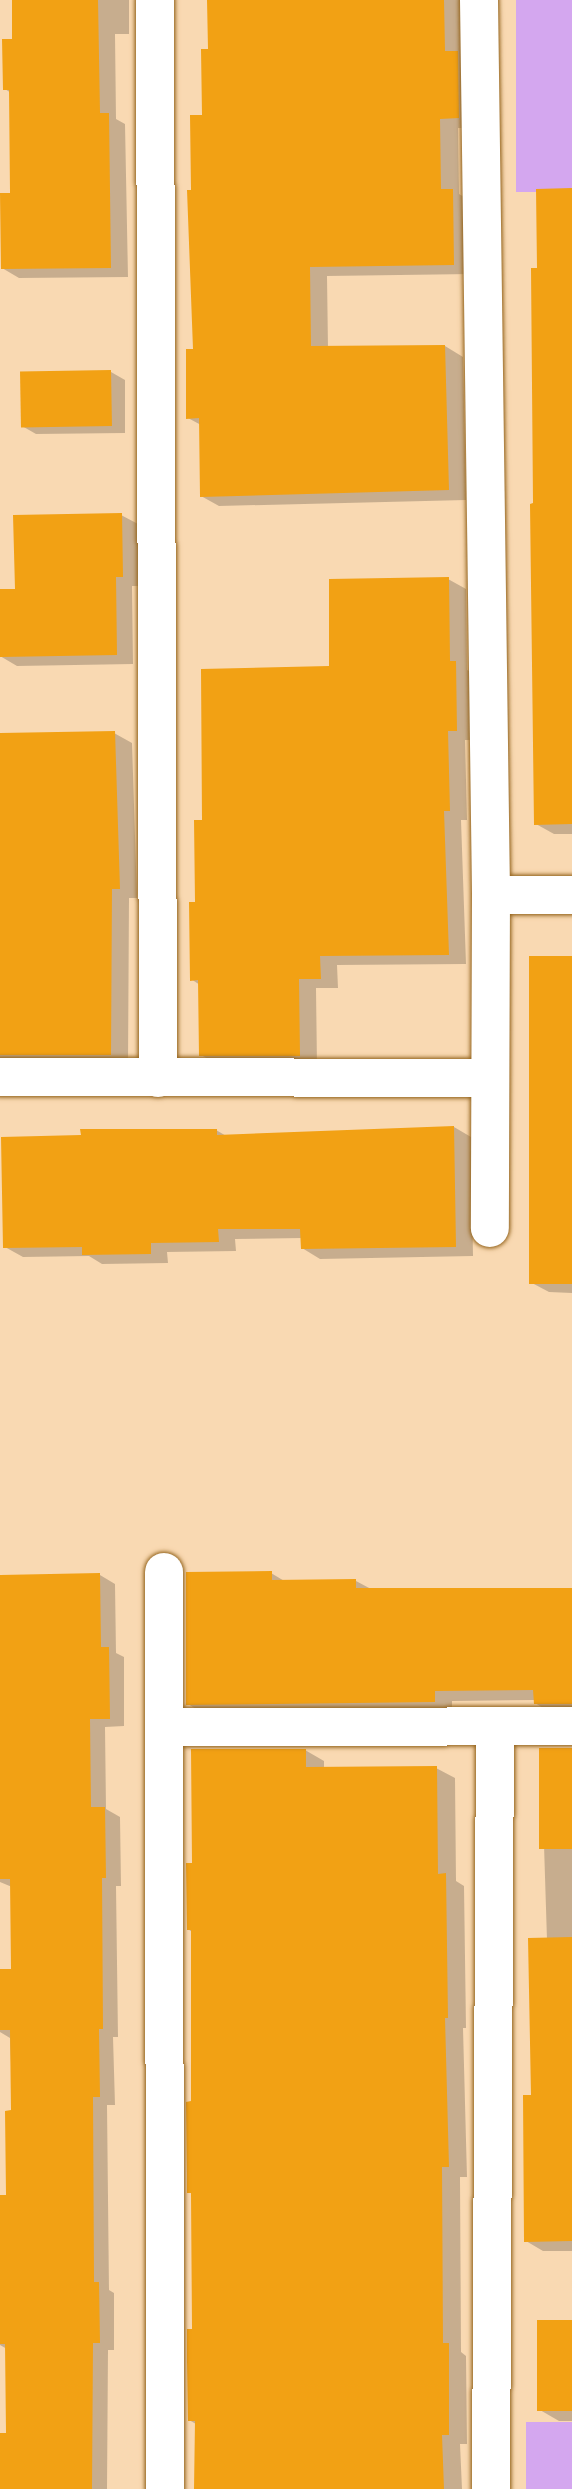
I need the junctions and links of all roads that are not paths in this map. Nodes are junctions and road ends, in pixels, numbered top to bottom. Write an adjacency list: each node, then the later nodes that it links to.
1 (155, 0): 7 (street)
2 (479, 0): 3 (street)
3 (491, 895): 4 (street); 6 (street)
4 (572, 895)
5 (0, 1077): 7 (street)
6 (489, 1078): 7 (street); 8 (street)
7 (158, 1079)
8 (490, 1228)
9 (164, 1572): 12 (street)
10 (495, 1726): 11 (street); 12 (street); 14 (street)
11 (572, 1726)
12 (166, 1727): 13 (street)
13 (164, 2489)
14 (491, 2489)

